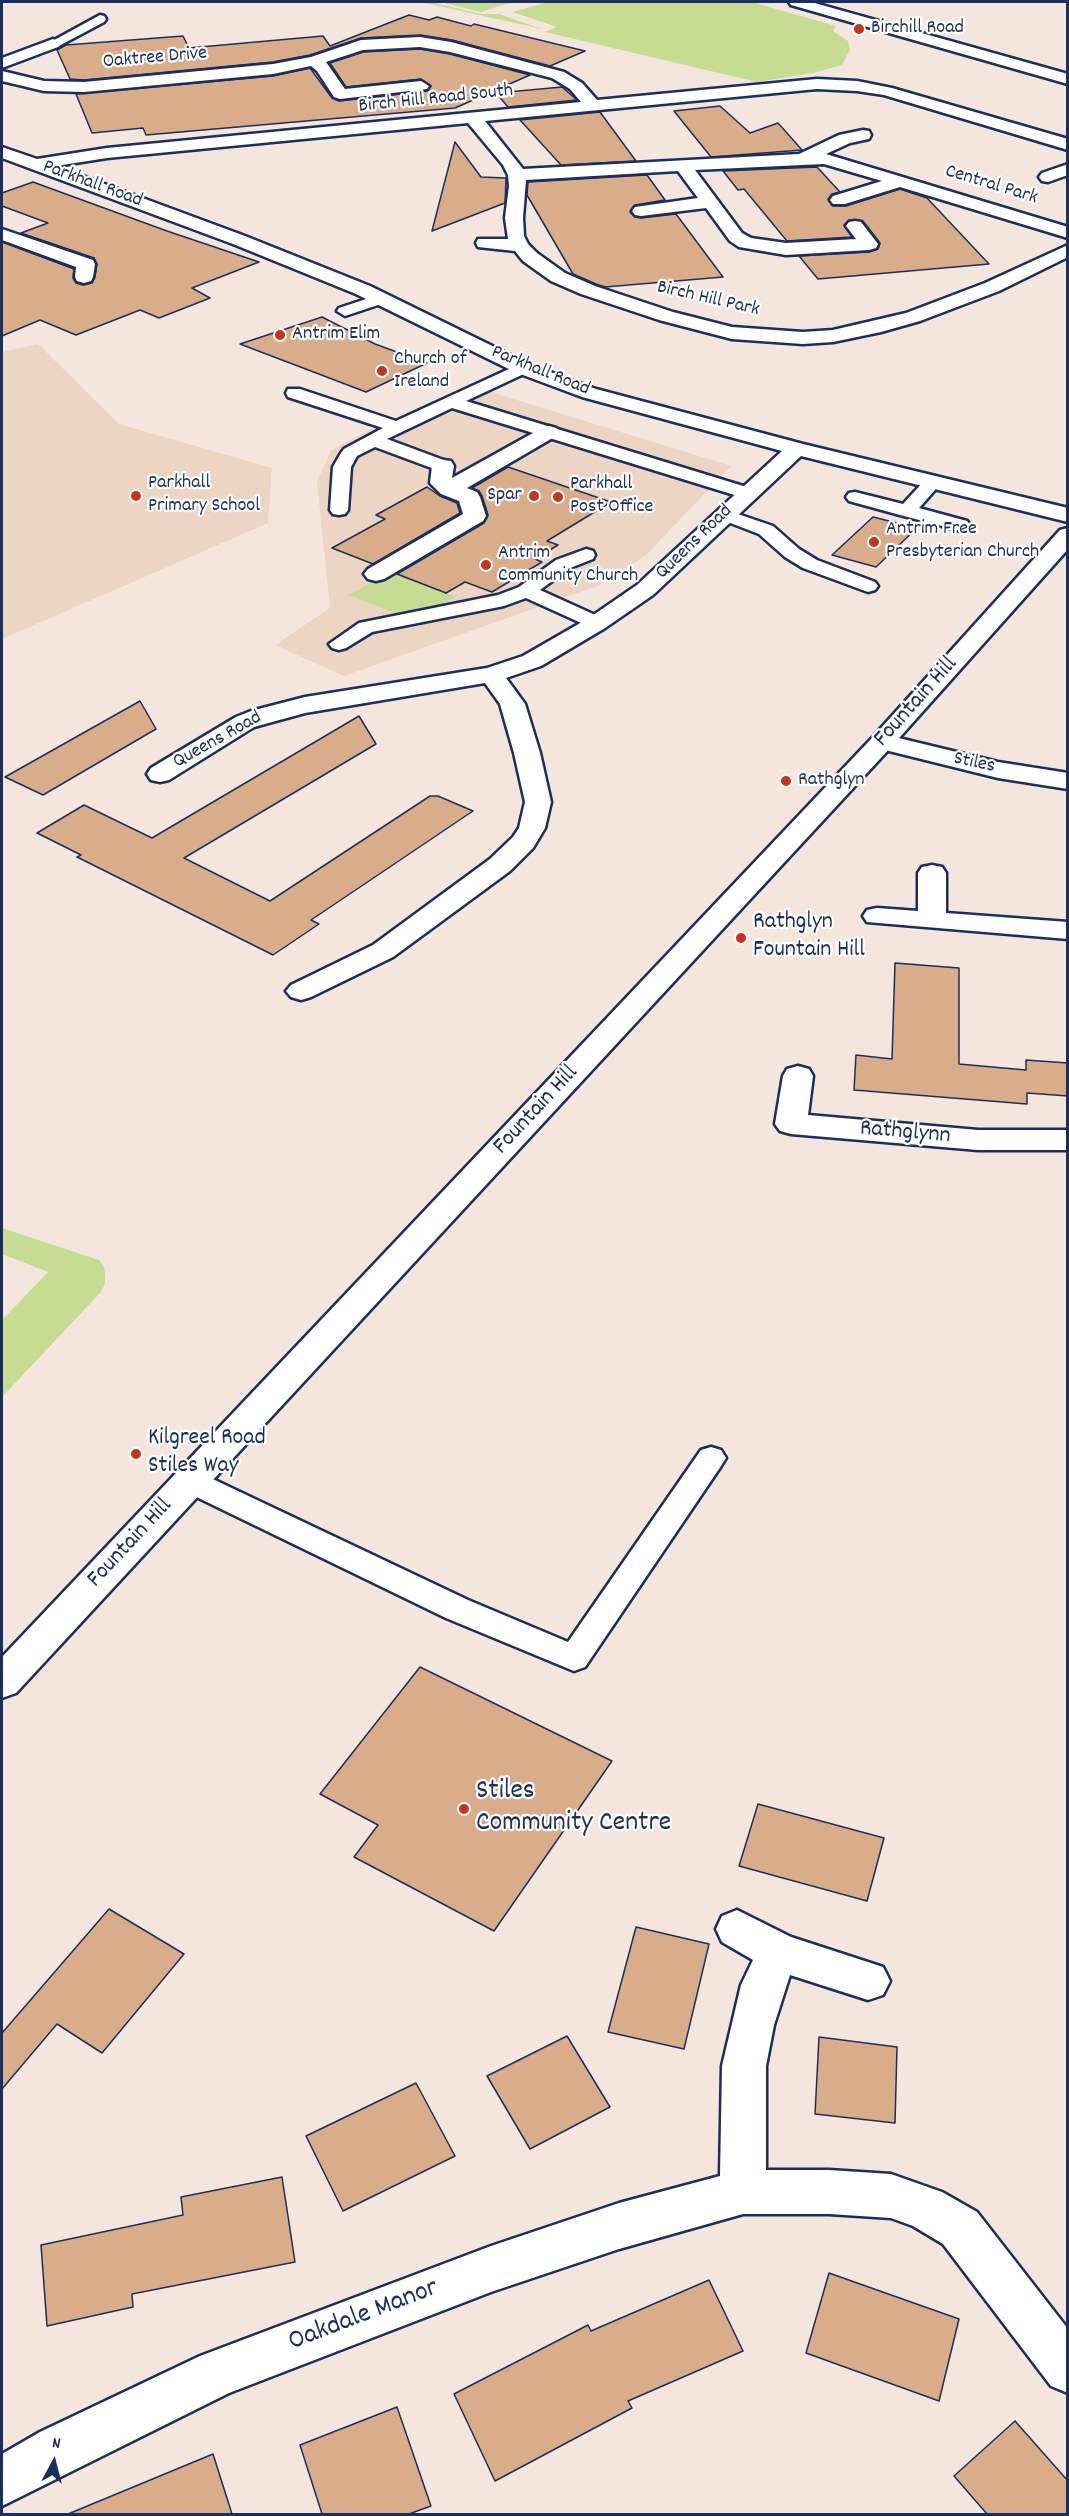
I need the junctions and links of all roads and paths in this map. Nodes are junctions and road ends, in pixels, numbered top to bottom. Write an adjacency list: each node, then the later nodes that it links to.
1 (796, 2): 7 (street)
2 (100, 19): 3 (lane)
3 (53, 44): 5 (street)
4 (314, 62): 6 (street, Oaktree Drive); 8 (street); 9 (street, Oaktree Drive)
5 (2, 63)
6 (2, 76)
7 (1068, 79)
8 (421, 86)
9 (593, 106): 10 (street, Birch Hill Road South); 12 (street, Birch Hill Road South)
10 (472, 117): 15 (street, Birch Hill Road South); 19 (street)
11 (863, 135): 14 (street, Central Park)
12 (1068, 145)
13 (2, 152): 15 (street, Parkhall Road)
14 (804, 158): 16 (street, Central Park); 21 (street, Central Park)
15 (36, 164): 18 (street, Birch Hill Road South); 32 (street, Parkhall Road)
16 (683, 165): 19 (street, Central Park); 23 (street)
17 (1068, 169): 20 (street, Central Park)
18 (10, 173)
19 (517, 175): 29 (street)
20 (1048, 177)
21 (901, 181): 22 (street); 26 (street, Central Park)
22 (838, 200)
23 (711, 202): 24 (street); 25 (street)
24 (641, 211)
25 (855, 226)
26 (1068, 233)
27 (3, 236): 31 (street)
28 (485, 243): 29 (street)
29 (520, 246): 30 (street, Birch Hill Park)
30 (1068, 250)
31 (84, 277)
32 (381, 299): 33 (lane); 34 (street, Parkhall Road)
33 (345, 311)
34 (522, 368): 36 (lane); 40 (street, Parkhall Road)
35 (294, 393): 37 (lane)
36 (451, 402): 37 (lane); 38 (lane)
37 (397, 428): 39 (lane)
38 (549, 432): 43 (street); 44 (lane)
39 (373, 440): 41 (lane); 46 (lane)
40 (797, 449): 42 (street, Parkhall Road); 44 (street, Queens Road)
41 (443, 466): 43 (street)
42 (933, 482): 47 (lane); 49 (street, Parkhall Road)
43 (449, 489): 53 (street)
44 (747, 493): 48 (street, Queens Road)
45 (855, 497): 47 (lane)
46 (339, 510)
47 (906, 511): 50 (lane)
48 (726, 515): 54 (lane); 56 (street, Queens Road)
49 (1068, 515)
50 (961, 525)
51 (1068, 535): 59 (street, Fountain Hill)
52 (586, 555): 55 (lane)
53 (376, 574)
54 (868, 586)
55 (526, 591): 56 (lane); 57 (lane)
56 (597, 623): 58 (street, Queens Road)
57 (339, 644)
58 (491, 675): 60 (street, Queens Road); 66 (street)
59 (882, 742): 61 (street, Stiles); 70 (street, Fountain Hill)
60 (160, 774)
61 (1068, 781)
62 (932, 873): 64 (street)
63 (877, 916): 64 (street)
64 (932, 920): 65 (street)
65 (1068, 931)
66 (301, 991)
67 (798, 1076): 68 (street, Rathglynn)
68 (1068, 1140)
69 (711, 1458): 70 (lane)
70 (190, 1480): 71 (street, Fountain Hill)
71 (2, 1682)
72 (736, 1929): 73 (street)
73 (779, 1952): 74 (street); 75 (street)
74 (868, 1981)
75 (743, 2192): 76 (street, Oakdale Manor); 77 (street, Oakdale Manor)
76 (1068, 2369)
77 (2, 2481)

